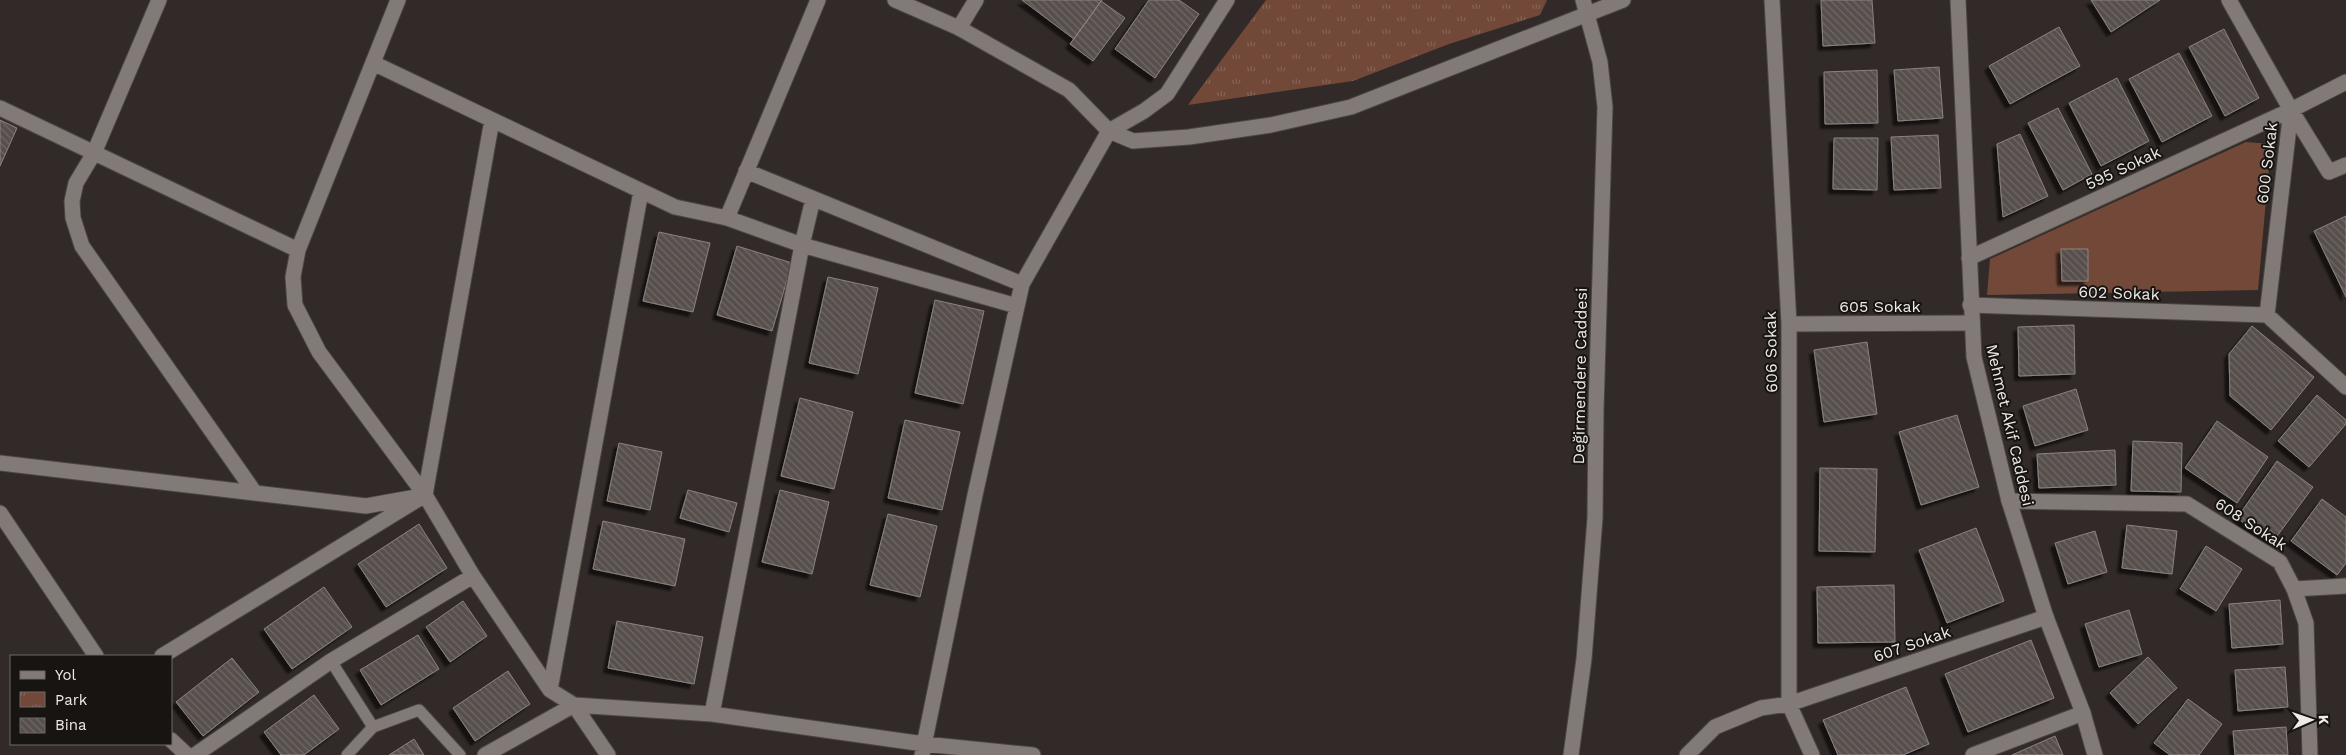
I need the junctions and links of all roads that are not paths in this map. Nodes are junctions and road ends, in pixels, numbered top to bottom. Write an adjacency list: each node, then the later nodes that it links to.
1 (159, 0): 19 (street)
2 (398, 0): 13 (street)
3 (818, 0): 21 (street)
4 (895, 0): 12 (street)
5 (976, 0): 12 (street)
6 (1227, 0): 18 (street)
7 (1623, 0): 11 (street)
8 (1772, 0): 33 (street, 606 Sokak)
9 (1958, 0): 27 (street, Mehmet Akif Caddesi)
10 (2228, 0): 16 (street, 600 Sokak)
11 (1585, 7): 18 (street); 62 (street, Değirmendere Caddesi)
12 (959, 28): 18 (street)
13 (373, 63): 17 (street); 26 (street)
14 (2346, 82): 16 (street, 595 Sokak)
15 (0, 108): 19 (street)
16 (2291, 110): 20 (street); 27 (street, 595 Sokak); 31 (street, 600 Sokak)
17 (492, 120): 22 (street); 37 (street)
18 (1109, 131): 28 (street)
19 (94, 153): 26 (street); 36 (street)
20 (2346, 165)
21 (746, 172): 23 (street); 24 (street)
22 (641, 191): 24 (street); 47 (street)
23 (813, 199): 25 (street); 28 (street)
24 (727, 218): 25 (street)
25 (802, 245): 30 (street); 51 (street)
26 (298, 250): 37 (street)
27 (1969, 258): 29 (street, Mehmet Akif Caddesi)
28 (1022, 284): 30 (street)
29 (1970, 305): 31 (street, 602 Sokak); 32 (street, Mehmet Akif Caddesi)
30 (1017, 306): 54 (street)
31 (2267, 315): 34 (street)
32 (1971, 323): 33 (street, 605 Sokak); 38 (street, Mehmet Akif Caddesi)
33 (1789, 324): 48 (street, 606 Sokak)
34 (2346, 387)
35 (0, 463): 36 (street)
36 (255, 493): 37 (street)
37 (425, 495): 40 (street); 45 (street)
38 (2009, 501): 42 (street, 608 Sokak); 43 (street, Mehmet Akif Caddesi)
39 (0, 513): 44 (street)
40 (473, 576): 46 (street); 47 (street)
41 (2346, 586): 42 (street)
42 (2294, 589): 67 (street, 608 Sokak)
43 (2046, 617): 48 (street, 607 Sokak); 50 (street, Mehmet Akif Caddesi)
44 (95, 655)
45 (164, 655)
46 (331, 661): 52 (lane); 56 (street)
47 (550, 690): 49 (street)
48 (1789, 704): 63 (street, 607 Sokak); 64 (street)
49 (574, 705): 51 (street); 59 (street); 60 (street)
50 (2083, 713): 65 (street); 66 (street, Mehmet Akif Caddesi)
51 (712, 714): 54 (street)
52 (373, 726): 57 (lane); 58 (lane)
53 (172, 741): 55 (street)
54 (923, 749): 61 (street)
55 (187, 755)
56 (195, 755)
57 (348, 755)
58 (460, 755)
59 (485, 755)
60 (608, 755)
61 (1033, 755)
62 (1572, 755)
63 (1687, 755)
64 (1812, 755)
65 (1973, 755)
66 (2095, 755)
67 (2310, 755)

